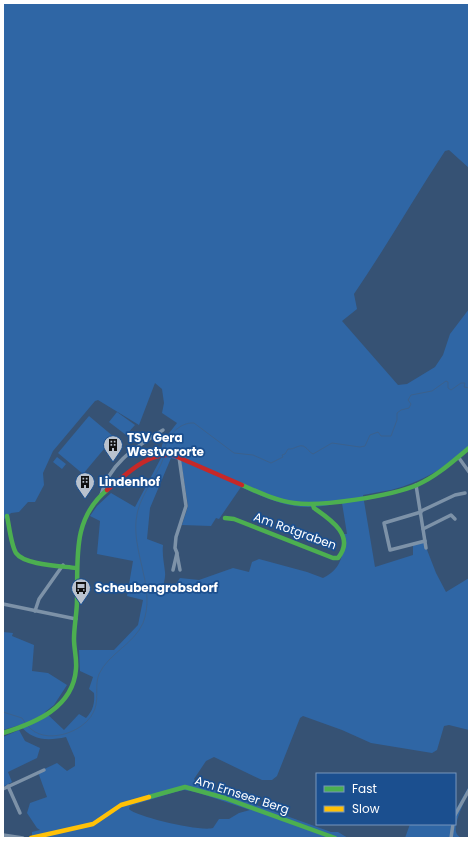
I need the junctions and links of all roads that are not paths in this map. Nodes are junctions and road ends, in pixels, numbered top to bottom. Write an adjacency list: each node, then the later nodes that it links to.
1 (162, 430): 8 (street)
2 (469, 448): 4 (main road)
3 (179, 457): 8 (main road); 9 (main road); 17 (street)
4 (459, 458): 5 (street); 6 (main road)
5 (469, 472)
6 (416, 484): 9 (main road); 10 (street)
7 (465, 493): 10 (street)
8 (100, 496): 19 (main road)
9 (313, 505): 12 (main road, Am Rotgraben)
10 (421, 511): 14 (street); 15 (street)
11 (7, 516): 18 (main road)
12 (225, 518)
13 (455, 519): 14 (street)
14 (423, 529): 15 (street)
15 (425, 541): 16 (street)
16 (426, 548)
17 (177, 554): 20 (street); 21 (street)
18 (62, 565): 19 (main road); 23 (street)
19 (76, 568): 24 (main road)
20 (173, 570)
21 (180, 570)
22 (3, 604): 23 (street)
23 (35, 611): 24 (street)
24 (76, 619): 25 (main road)
25 (3, 733)
26 (44, 770): 27 (street)
27 (8, 786): 28 (street); 30 (street)
28 (3, 789)
29 (469, 790): 31 (street)
30 (20, 813)
31 (456, 813)
32 (453, 825): 37 (street)
33 (3, 835): 34 (street)
34 (23, 838)
35 (31, 838): 36 (main road, Am Ernseer Berg)
36 (335, 838)
37 (451, 838)

